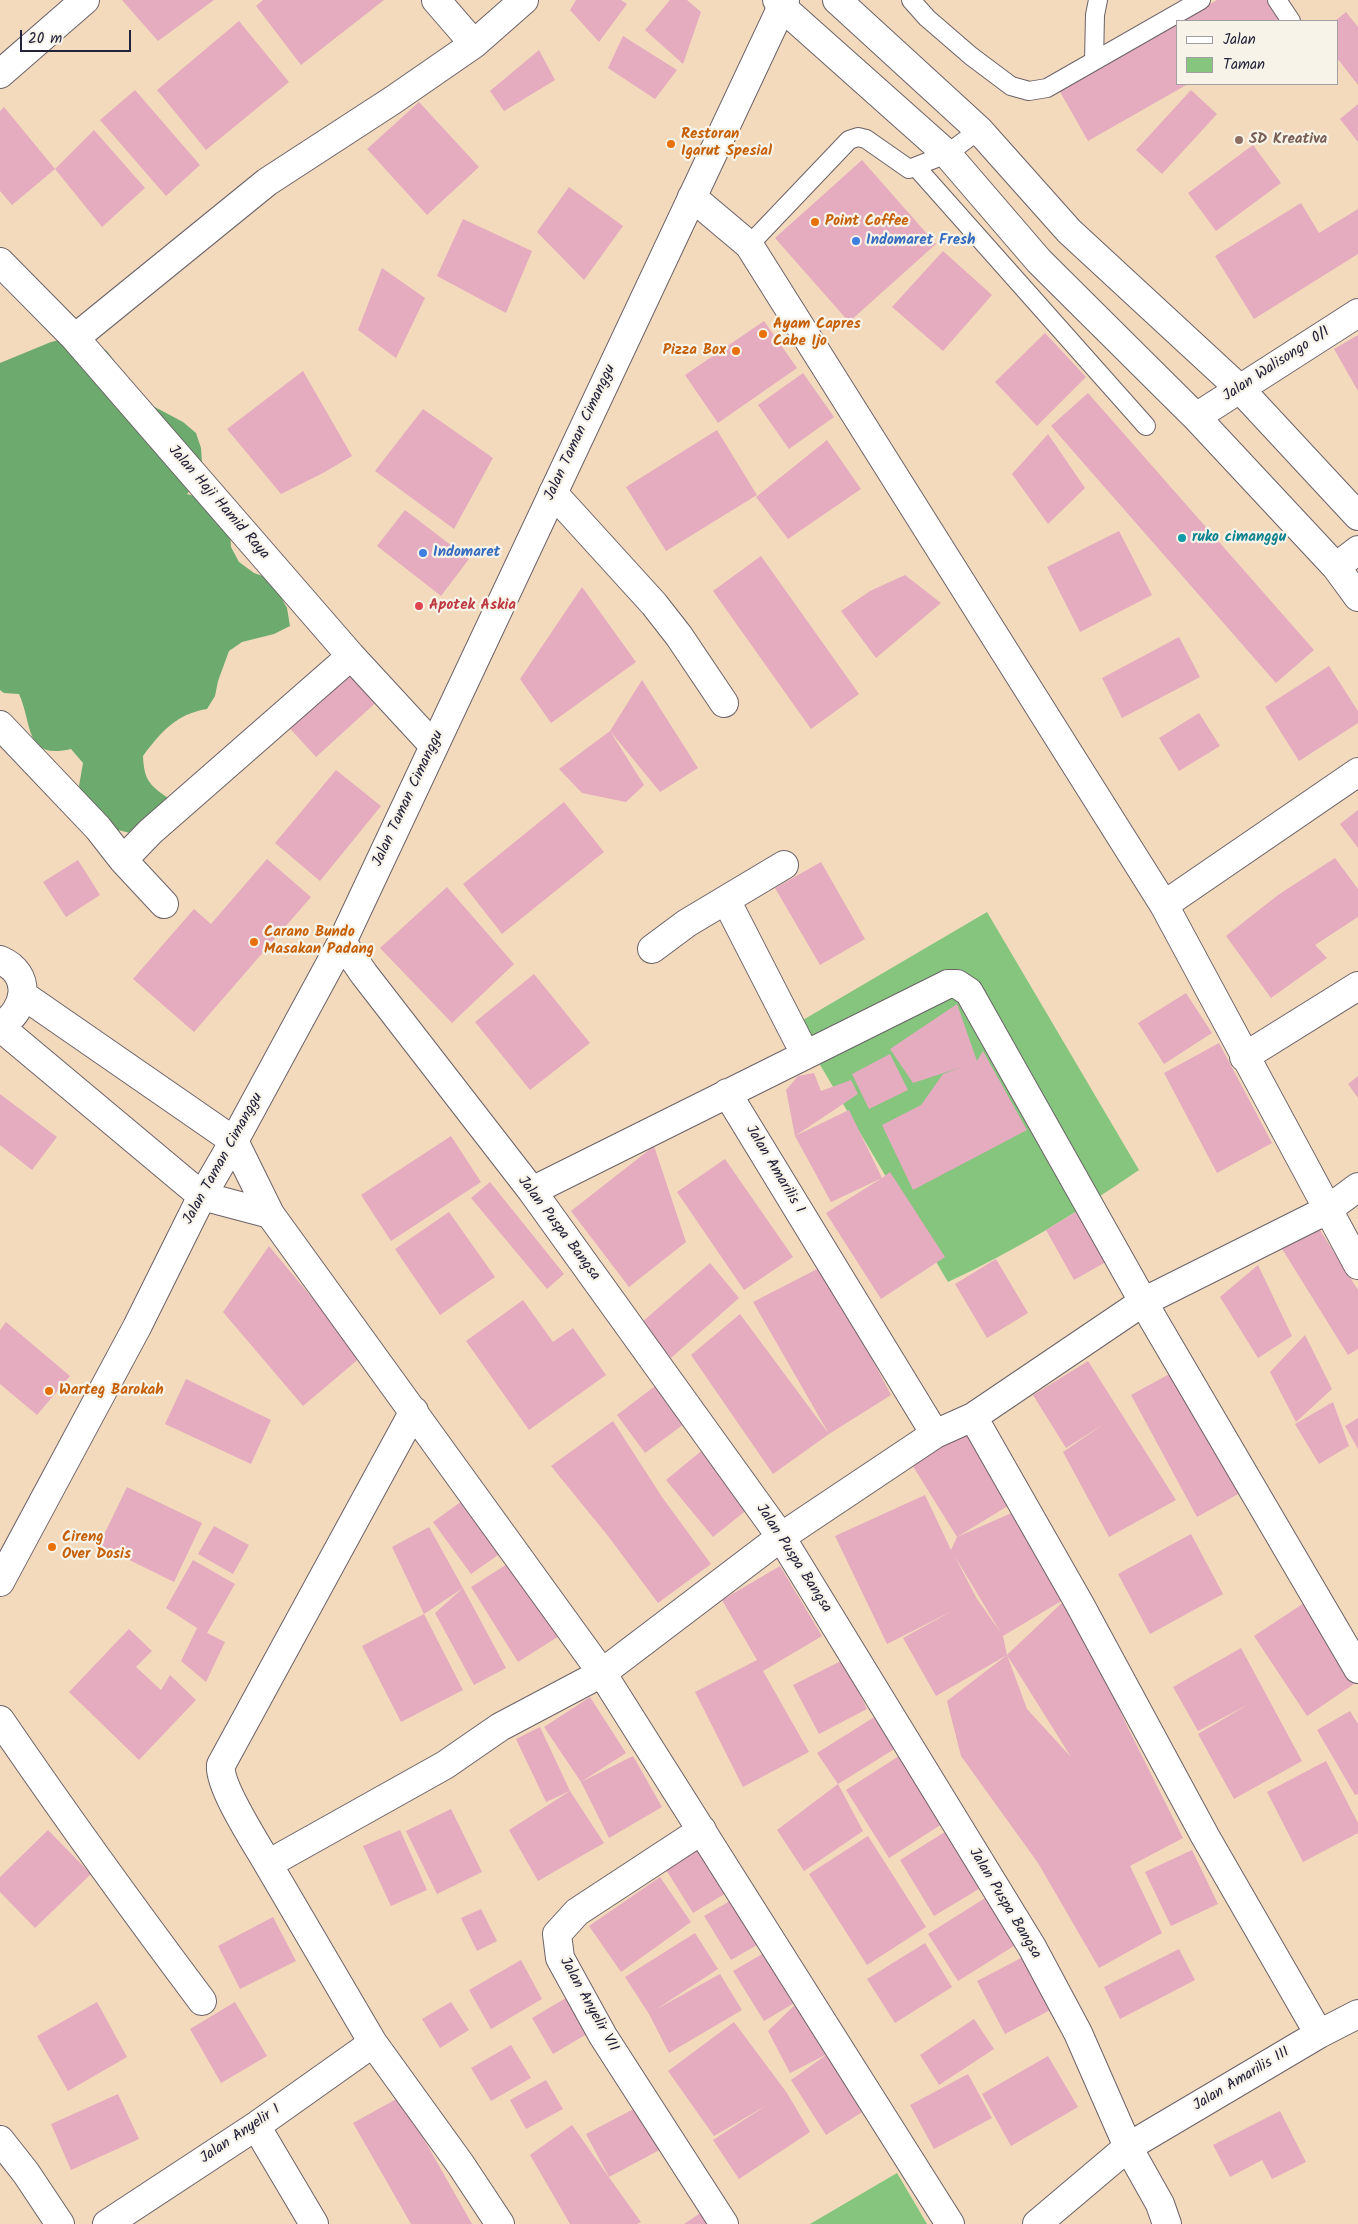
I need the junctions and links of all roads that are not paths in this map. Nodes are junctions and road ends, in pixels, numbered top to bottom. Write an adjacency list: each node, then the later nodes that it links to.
1 (85, 0): 13 (street)
2 (436, 0): 11 (street)
3 (524, 0): 11 (street)
4 (837, 0): 14 (street)
5 (911, 0): 12 (lane)
6 (1098, 0): 12 (lane)
7 (1201, 0): 12 (lane)
8 (1277, 0): 10 (lane)
9 (782, 2): 15 (street); 17 (street, Jalan Taman Cimanggu)
10 (1290, 20)
11 (474, 44): 23 (street)
12 (1094, 61)
13 (0, 74)
14 (979, 130): 15 (lane); 18 (street)
15 (947, 154): 16 (lane); 20 (street)
16 (916, 168): 19 (lane); 26 (lane)
17 (692, 197): 19 (street); 27 (street, Jalan Taman Cimanggu)
18 (1069, 231): 20 (street); 24 (street)
19 (749, 245): 41 (street)
20 (1039, 260): 25 (street)
21 (0, 262): 23 (street, Jalan Haji Hamid Raya)
22 (1358, 313): 24 (street, Jalan Walisongo 0/1)
23 (75, 338): 32 (street, Jalan Haji Hamid Raya)
24 (1240, 389): 25 (street, Jalan Walisongo 0/1); 28 (street)
25 (1196, 417): 30 (street)
26 (1146, 426)
27 (553, 493): 33 (street); 35 (street, Jalan Taman Cimanggu)
28 (1358, 516)
29 (1358, 550): 30 (street)
30 (1336, 567): 31 (street)
31 (1358, 597)
32 (351, 656): 35 (street, Jalan Haji Hamid Raya); 37 (street)
33 (724, 703)
34 (0, 725): 37 (street)
35 (434, 746): 42 (street, Jalan Taman Cimanggu)
36 (1358, 772): 41 (street)
37 (123, 860): 40 (street)
38 (784, 865): 39 (street)
39 (726, 900): 43 (street); 48 (street)
40 (164, 904)
41 (1164, 905): 49 (street)
42 (342, 942): 51 (street, Jalan Taman Cimanggu); 53 (street, Jalan Puspa Bangsa)
43 (652, 949)
44 (0, 960): 46 (street)
45 (1358, 986): 49 (street)
46 (23, 995): 47 (street); 51 (street)
47 (0, 1027): 54 (street)
48 (805, 1054): 50 (street); 58 (street)
49 (1244, 1057): 55 (street)
50 (727, 1093): 53 (street); 61 (street, Jalan Amarilis I)
51 (234, 1141): 54 (street, Jalan Taman Cimanggu); 56 (street)
52 (1358, 1187): 55 (street)
53 (532, 1192): 62 (street, Jalan Puspa Bangsa)
54 (202, 1196): 56 (street); 63 (street, Jalan Taman Cimanggu)
55 (1327, 1210): 57 (street); 58 (street)
56 (270, 1214): 59 (street)
57 (1358, 1265)
58 (1143, 1302): 60 (street); 64 (street)
59 (414, 1411): 65 (street); 68 (street)
60 (973, 1417): 61 (street); 71 (street)
61 (935, 1434): 62 (street)
62 (781, 1537): 65 (street); 75 (street, Jalan Puspa Bangsa)
63 (0, 1582)
64 (1358, 1669)
65 (602, 1673): 67 (street); 68 (street)
66 (0, 1720): 69 (street)
67 (702, 1830): 80 (street, Jalan Anyelir VII); 81 (street)
68 (268, 1864): 72 (street)
69 (202, 2001)
70 (1358, 2014): 71 (street, Jalan Amarilis III)
71 (1319, 2034): 75 (street, Jalan Amarilis III)
72 (373, 2043): 73 (street, Jalan Anyelir I); 79 (street)
73 (256, 2126): 77 (street, Jalan Anyelir I); 78 (street)
74 (0, 2140): 76 (street)
75 (1128, 2147): 82 (street, Jalan Amarilis III); 83 (street, Jalan Puspa Bangsa)
76 (60, 2224)
77 (107, 2224)
78 (314, 2224)
79 (500, 2224)
80 (724, 2224)
81 (950, 2224)
82 (1037, 2224)
83 (1167, 2224)

